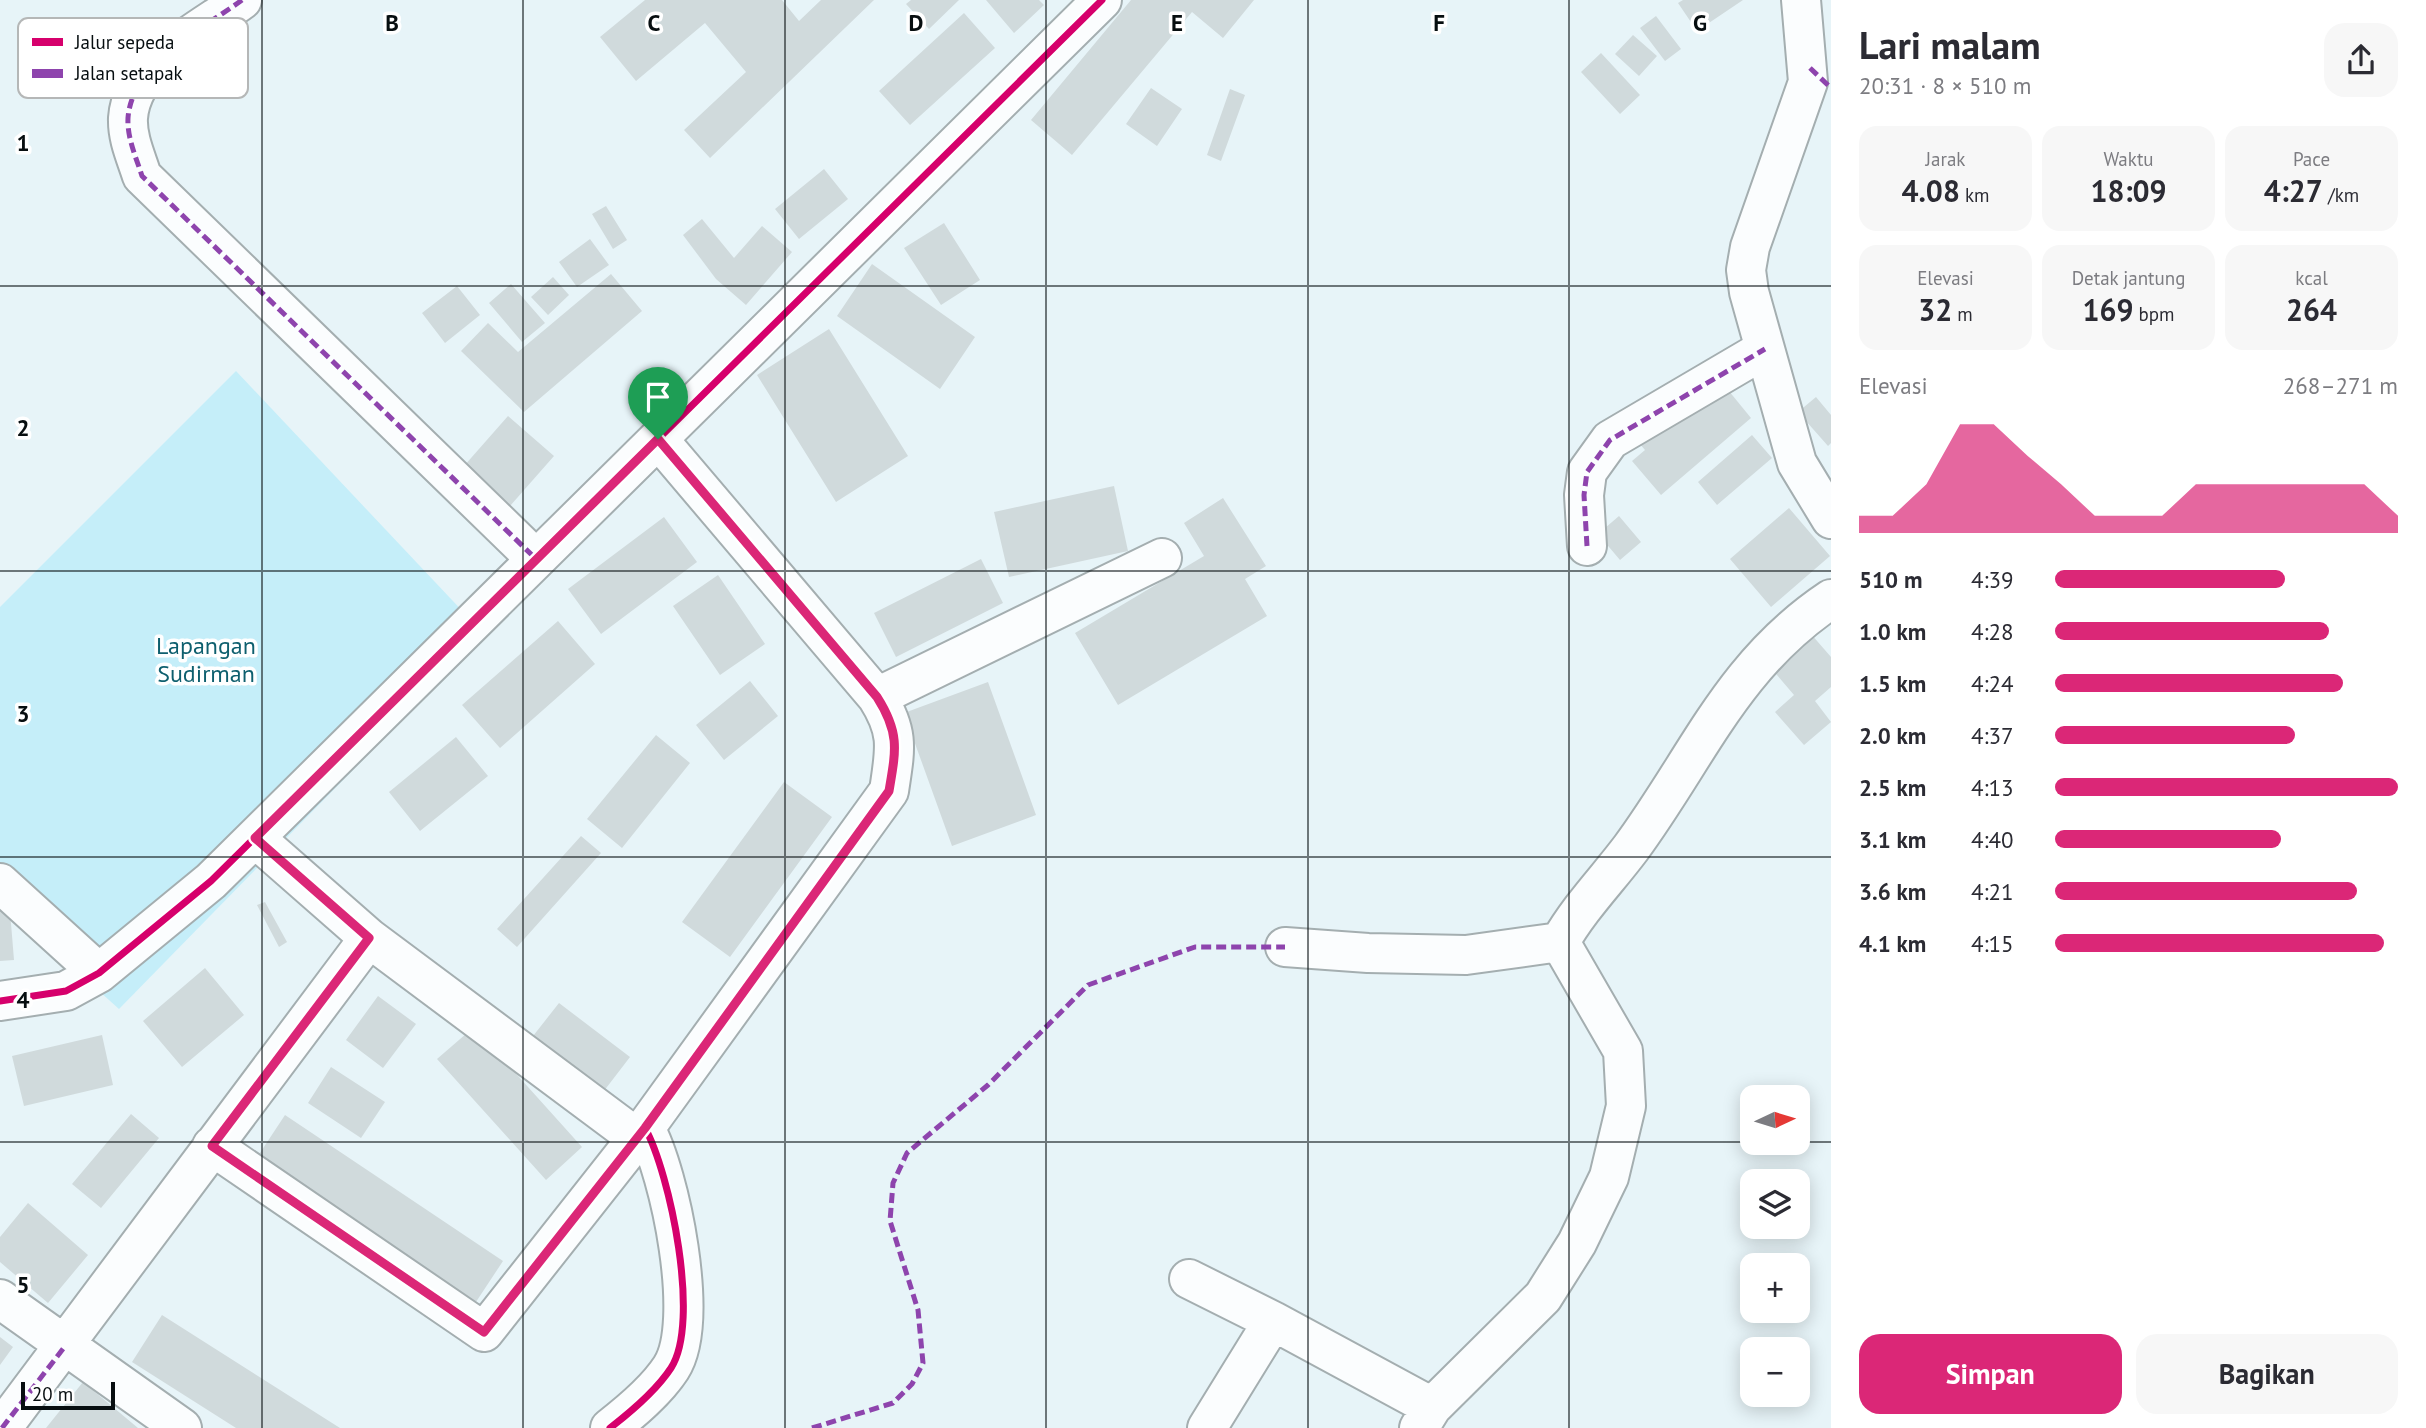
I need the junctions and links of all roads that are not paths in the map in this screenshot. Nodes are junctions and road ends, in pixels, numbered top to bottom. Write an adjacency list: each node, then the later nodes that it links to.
1 (242, 0): 4 (street)
2 (1102, 0): 8 (street)
3 (1801, 0): 5 (street)
4 (217, 18)
5 (1820, 78): 7 (street)
6 (134, 98): 12 (street)
7 (1765, 349): 9 (street); 10 (street)
8 (658, 439): 12 (street); 14 (street)
9 (1831, 519)
10 (1587, 546)
11 (1162, 558): 14 (street)
12 (536, 559): 15 (street)
13 (1831, 599): 18 (street)
14 (877, 697): 22 (street)
15 (255, 838): 17 (street); 20 (street)
16 (0, 883): 20 (street)
17 (369, 938): 22 (street); 23 (street)
18 (1560, 942): 19 (street); 28 (street)
19 (1285, 947)
20 (99, 973): 21 (street)
21 (0, 1001)
22 (641, 1133): 23 (street); 31 (street)
23 (212, 1146): 27 (street)
24 (1189, 1279): 26 (street)
25 (0, 1299): 27 (street)
26 (1273, 1321): 28 (street); 32 (street)
27 (66, 1345): 29 (street); 30 (street)
28 (1425, 1418)
29 (2, 1428)
30 (182, 1428)
31 (610, 1428)
32 (1207, 1428)

